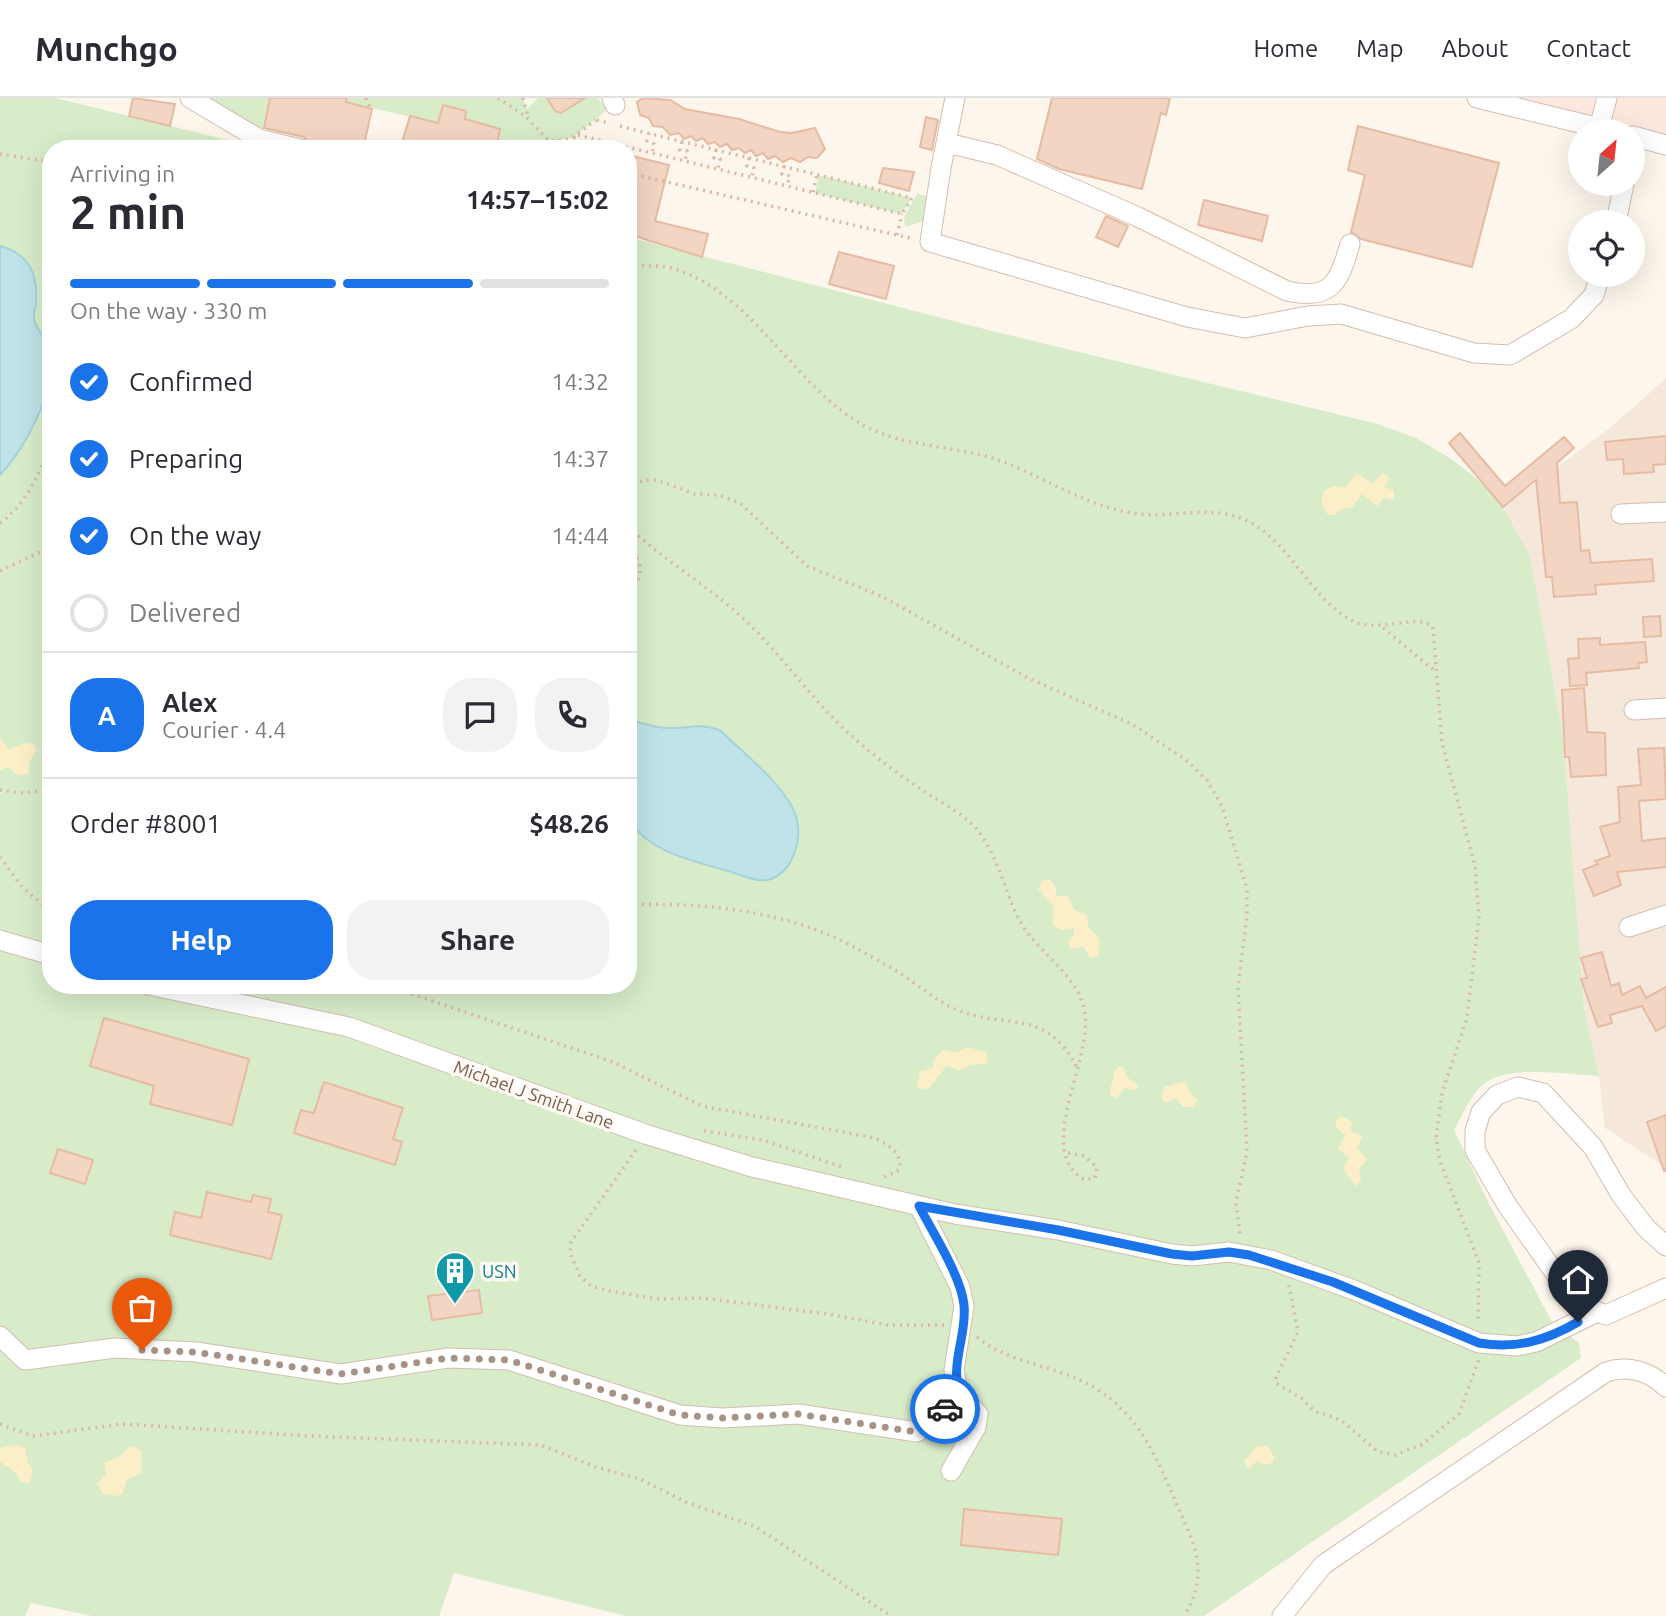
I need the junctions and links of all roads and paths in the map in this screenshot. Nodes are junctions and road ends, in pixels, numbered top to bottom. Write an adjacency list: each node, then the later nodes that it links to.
1 (190, 98): 18 (street)
2 (366, 98): 10 (path)
3 (498, 98): 11 (path)
4 (523, 98): 11 (path)
5 (955, 98): 24 (street)
6 (1477, 98): 9 (street)
7 (1607, 98): 13 (street)
8 (610, 106): 14 (path)
9 (1543, 106): 12 (street)
10 (370, 108)
11 (529, 119): 19 (path)
12 (1577, 119)
13 (1606, 119)
14 (597, 120): 15 (path); 16 (path)
15 (649, 133): 23 (path); 28 (path)
16 (576, 136): 20 (path); 21 (path); 22 (path)
17 (1645, 139): 25 (street)
18 (262, 140)
19 (551, 140)
20 (557, 140)
21 (578, 140)
22 (594, 140)
23 (682, 141): 26 (path); 32 (path)
24 (947, 143): 42 (street); 43 (street)
25 (1666, 145)
26 (716, 149): 30 (path); 34 (path)
27 (637, 150): 28 (path)
28 (652, 153): 32 (path)
29 (0, 154): 31 (path)
30 (749, 158): 33 (path); 37 (path)
31 (42, 161)
32 (685, 161): 34 (path)
33 (784, 166): 35 (path); 38 (path)
34 (718, 169): 37 (path)
35 (817, 174): 39 (path); 40 (path)
36 (637, 175): 41 (path)
37 (752, 178): 38 (path)
38 (787, 186): 39 (path)
39 (813, 192): 40 (path)
40 (902, 214): 41 (path)
41 (897, 236): 42 (path)
42 (930, 242): 45 (street)
43 (1350, 244)
44 (637, 265): 56 (path)
45 (1596, 287)
46 (42, 461): 50 (path)
47 (637, 483): 79 (path)
48 (1666, 512): 49 (street)
49 (1620, 514)
50 (0, 523)
51 (637, 533): 71 (path)
52 (42, 551): 54 (path)
53 (637, 558): 55 (path)
54 (0, 570)
55 (637, 579)
56 (1381, 627): 57 (path); 57 (path)
57 (1437, 672): 85 (path)
58 (1666, 708): 59 (street)
59 (1634, 710)
60 (0, 790): 61 (path)
61 (42, 791)
62 (0, 857): 63 (path)
63 (42, 904)
64 (637, 905): 71 (path)
65 (1666, 915): 66 (street)
66 (1629, 927)
67 (0, 940): 68 (street)
68 (42, 952)
69 (192, 994): 73 (street, Michael J Smith Lane)
70 (412, 994): 76 (path)
71 (1078, 1069): 74 (path)
72 (702, 1131): 75 (path)
73 (645, 1134): 77 (street, Michael J Smith Lane); 83 (path)
74 (1064, 1152): 74 (path)
75 (849, 1169)
76 (876, 1177)
77 (919, 1206): 79 (street, Michael J Smith Lane); 83 (street)
78 (1666, 1246): 82 (street)
79 (1249, 1255): 85 (street, Michael J Smith Lane)
80 (1286, 1280): 85 (path)
81 (1666, 1289): 82 (street, Michael J Smith Lane)
82 (1598, 1312): 85 (street, Michael J Smith Lane)
83 (962, 1326): 87 (street); 91 (path)
84 (0, 1336): 87 (street)
85 (1479, 1343)
86 (1666, 1387): 92 (street)
87 (958, 1391): 89 (street)
88 (0, 1424): 90 (path)
89 (951, 1471)
90 (891, 1616)
91 (1184, 1616)
92 (1282, 1616)

